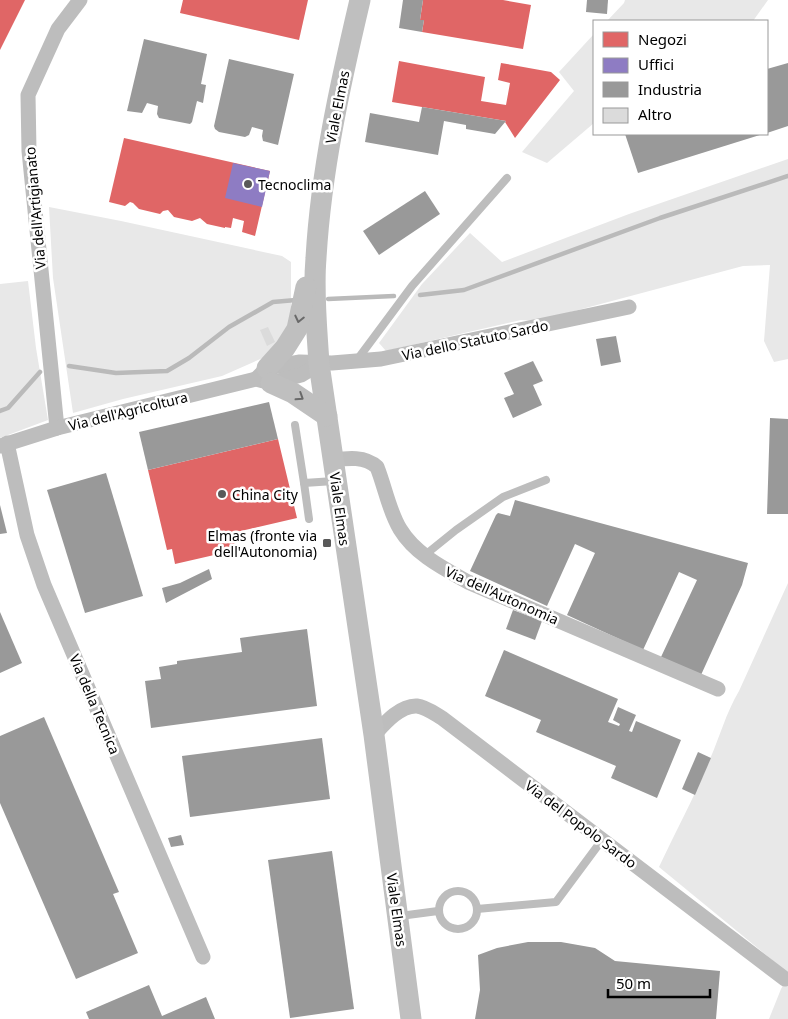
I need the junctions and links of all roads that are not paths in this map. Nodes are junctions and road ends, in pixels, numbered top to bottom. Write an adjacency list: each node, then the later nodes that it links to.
1 (80, 0): 11 (street, Via dell'Artigianato)
2 (360, 0): 4 (main road, Viale Elmas)
3 (508, 178): 6 (lane)
4 (316, 256): 7 (main road, Viale Elmas); 8 (main road, one-way to 8)
5 (629, 307): 6 (street, Via dello Statuto Sardo)
6 (356, 362): 7 (street, Via dello Statuto Sardo)
7 (319, 364): 8 (street, Via dell'Agricoltura); 9 (main road, Viale Elmas)
8 (265, 377): 9 (main road, one-way to 9); 11 (street, Via dell'Agricoltura)
9 (327, 416): 13 (main road, Viale Elmas)
10 (295, 425): 16 (lane)
11 (57, 428): 12 (street, Via dell'Agricoltura)
12 (4, 444): 25 (street, Via della Tecnica)
13 (333, 460): 14 (main road, Viale Elmas); 18 (street, Via dell'Autonomia)
14 (336, 480): 16 (lane); 20 (main road, Viale Elmas)
15 (546, 480): 18 (lane)
16 (304, 484): 17 (lane)
17 (308, 519)
18 (425, 555): 19 (street, Via dell'Autonomia)
19 (718, 689)
20 (374, 735): 21 (street, Via del Popolo Sardo); 24 (main road, Viale Elmas)
21 (602, 840): 22 (lane); 26 (street, Via del Popolo Sardo)
22 (477, 909): 23 (lane); 23 (lane)
23 (438, 911): 24 (lane)
24 (398, 916): 27 (main road, Viale Elmas)
25 (204, 957)
26 (785, 979)
27 (411, 1019)

